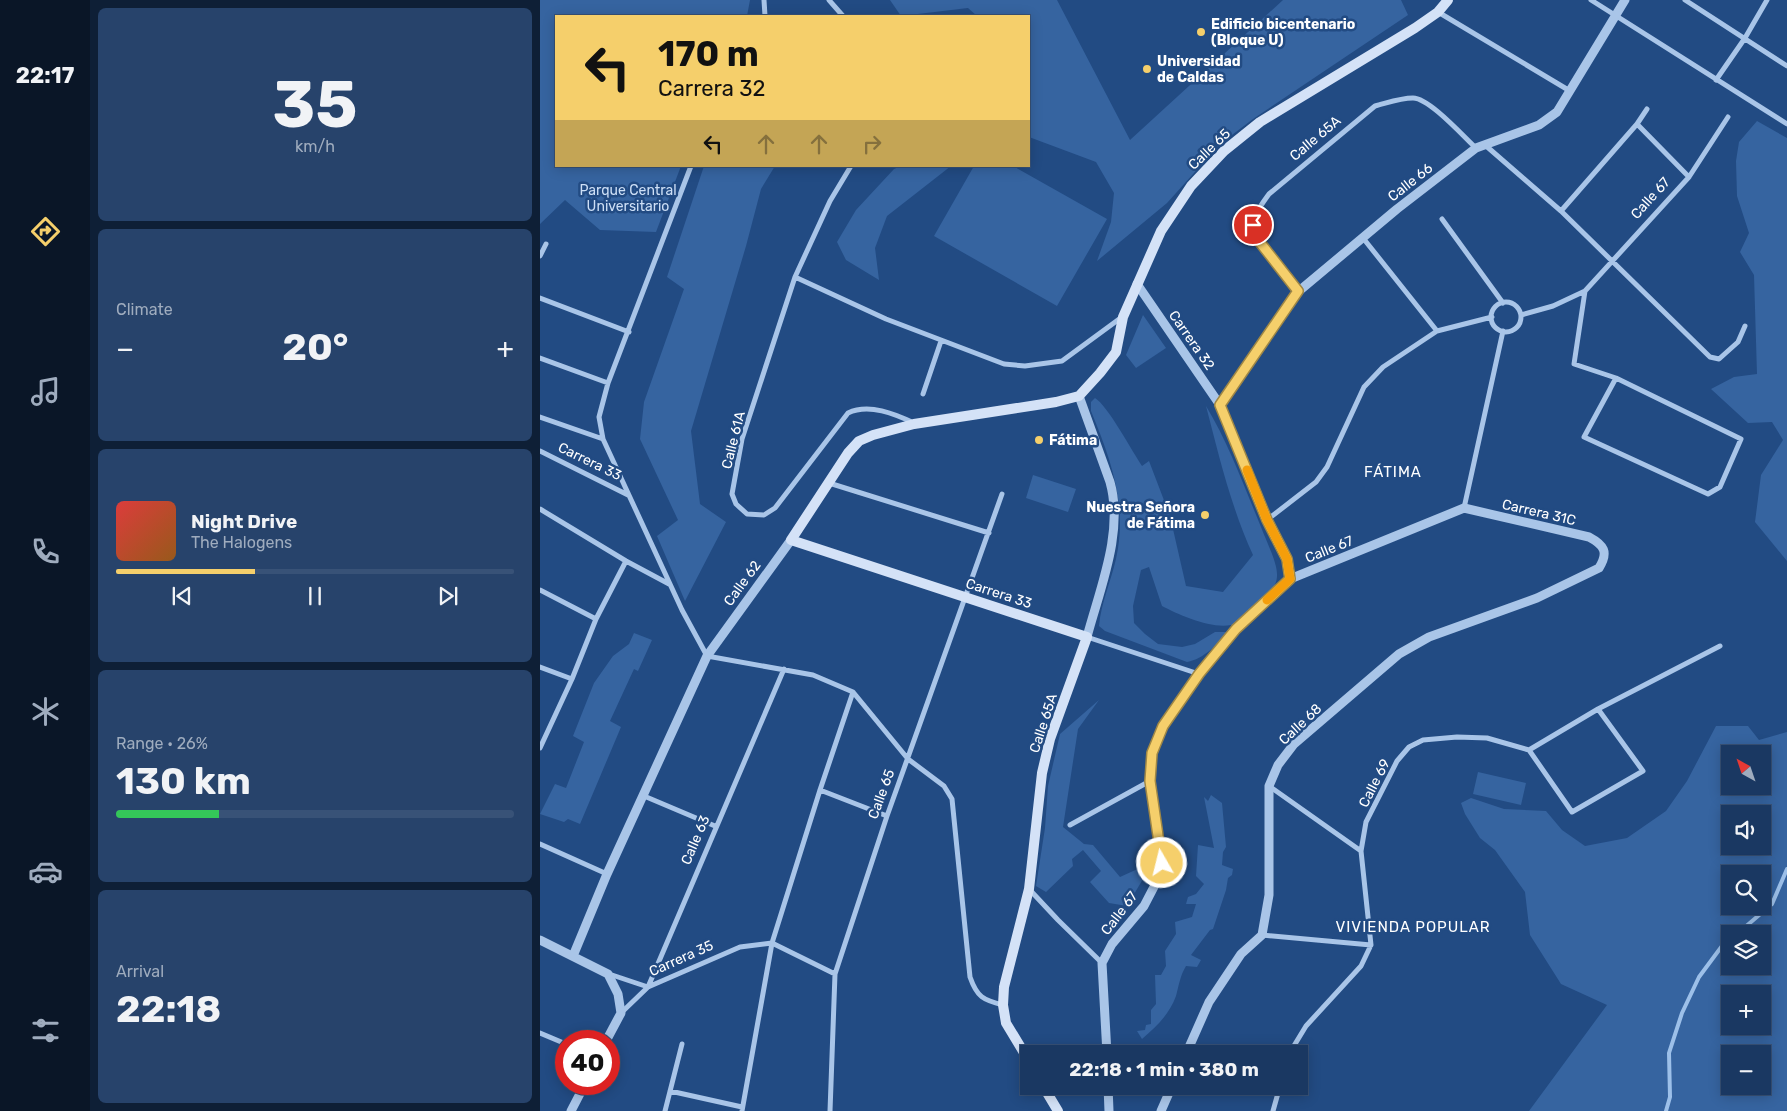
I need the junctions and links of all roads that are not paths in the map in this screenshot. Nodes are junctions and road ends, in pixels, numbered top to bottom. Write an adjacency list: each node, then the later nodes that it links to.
1 (764, 0): 9 (street)
2 (829, 0): 10 (street)
3 (1448, 0): 8 (main road, Calle 65)
4 (1591, 0): 11 (street)
5 (1625, 0): 11 (street, Calle 66)
6 (1685, 0): 12 (street)
7 (1767, 0): 12 (street)
8 (1438, 12): 15 (street); 32 (main road, Calle 65)
9 (765, 15)
10 (842, 15)
11 (1615, 16): 14 (street); 15 (street, Calle 66)
12 (1745, 38): 13 (street); 14 (street)
13 (1787, 66)
14 (1716, 80): 19 (street)
15 (1570, 91): 20 (street, Calle 66)
16 (1648, 109): 18 (street)
17 (1728, 118): 24 (street, Calle 67)
18 (1637, 124): 24 (street); 25 (street)
19 (1787, 124)
20 (1486, 145): 21 (street, Calle 66); 25 (street)
21 (1476, 148): 27 (street, Calle 66); 33 (street, Calle 65A)
22 (691, 167): 42 (street)
23 (850, 167): 31 (street, Calle 61A)
24 (1689, 176): 30 (street, Calle 67)
25 (1561, 211): 30 (street)
26 (1442, 220): 36 (street)
27 (1363, 238): 33 (street, Calle 66); 43 (street)
28 (546, 244): 29 (street)
29 (540, 256)
30 (1612, 261): 34 (street, Calle 67); 40 (street)
31 (795, 277): 44 (street); 52 (street, Calle 61A)
32 (1137, 284): 38 (main road, Calle 65); 50 (street, Carrera 32)
33 (1298, 291): 50 (street, Calle 66)
34 (1584, 291): 37 (street); 46 (street)
35 (540, 298): 42 (street)
36 (1503, 302): 37 (street); 39 (street)
37 (1521, 315): 41 (street)
38 (1123, 317): 44 (street); 49 (main road, Calle 65)
39 (1492, 317): 41 (street); 43 (street)
40 (1745, 326)
41 (1503, 331): 58 (street)
42 (629, 332): 47 (street)
43 (1437, 332): 60 (street)
44 (941, 341): 48 (street)
45 (540, 358): 47 (street)
46 (1616, 378): 46 (street)
47 (608, 383): 53 (street)
48 (923, 394)
49 (1078, 396): 52 (main road, Calle 62); 70 (street, Calle 65A)
50 (1220, 405): 60 (street, Carrera 32)
51 (540, 417): 53 (street)
52 (914, 424): 55 (main road, Calle 62)
53 (603, 439): 57 (street)
54 (540, 451): 57 (street, Carrera 33)
55 (829, 483): 61 (street); 62 (main road, Calle 62)
56 (1002, 494): 61 (street, Calle 65)
57 (628, 495): 66 (street)
58 (1464, 508): 63 (street, Carrera 31C); 65 (street, Calle 67)
59 (540, 509): 64 (street)
60 (1267, 520): 65 (street, Carrera 32)
61 (989, 533): 68 (street, Calle 65)
62 (791, 540): 68 (main road, Carrera 33); 72 (street, Calle 62)
63 (1604, 550): 84 (street, Calle 68)
64 (626, 561): 66 (street); 69 (street)
65 (1290, 579): 75 (street, Calle 67)
66 (670, 584): 72 (street)
67 (540, 590): 69 (street)
68 (967, 596): 70 (main road, Carrera 33); 82 (street, Calle 65)
69 (596, 619): 76 (street)
70 (1088, 637): 75 (street, Carrera 33); 93 (main road, Calle 65A)
71 (1720, 646): 78 (street)
72 (707, 656): 74 (street); 86 (street, Calle 62)
73 (540, 667): 76 (street)
74 (784, 669): 77 (street); 89 (street, Calle 63)
75 (1199, 674): 83 (street, Calle 67)
76 (572, 679): 79 (street)
77 (854, 692): 82 (street); 85 (street)
78 (1598, 709): 81 (street); 81 (street)
79 (541, 741): 80 (street)
80 (540, 748)
81 (1529, 750): 91 (street, Calle 69)
82 (908, 759): 87 (street, Calle 65); 103 (street)
83 (1150, 781): 88 (street); 99 (street, Calle 67)
84 (1268, 786): 91 (street); 94 (street, Calle 68)
85 (820, 790): 87 (street); 96 (street)
86 (644, 796): 89 (street); 92 (street, Calle 62)
87 (887, 816): 101 (street, Calle 65)
88 (1070, 825)
89 (715, 826): 102 (street, Calle 63)
90 (540, 844): 92 (street)
91 (1361, 852): 97 (street, Calle 69)
92 (607, 874): 98 (street, Calle 62)
93 (1029, 888): 99 (street); 103 (main road, Calle 65A)
94 (1262, 935): 97 (street); 110 (street)
95 (540, 940): 98 (street, Carrera 35)
96 (772, 943): 101 (street); 102 (street, Carrera 35); 119 (street)
97 (1371, 945): 111 (street)
98 (573, 956): 100 (street, Carrera 35)
99 (1102, 963): 109 (street)
100 (608, 974): 102 (street, Carrera 35); 104 (street)
101 (835, 974): 122 (street, Calle 65)
102 (648, 987): 104 (street, Calle 63)
103 (1003, 1005): 112 (main road, Calle 65A)
104 (621, 1013): 105 (street, Calle 63)
105 (612, 1030)
106 (540, 1033): 107 (street)
107 (555, 1039)
108 (682, 1044): 113 (street)
109 (1106, 1045)
110 (1190, 1045)
111 (1294, 1045)
112 (1020, 1046)
113 (670, 1090): 119 (street); 121 (street)
114 (579, 1095): 120 (street)
115 (1049, 1095): 123 (main road)
116 (1108, 1095): 124 (street)
117 (1168, 1095): 125 (street)
118 (1278, 1095): 126 (street)
119 (742, 1109)
120 (571, 1111)
121 (664, 1111)
122 (830, 1111)
123 (1058, 1111)
124 (1109, 1111)
125 (1161, 1111)
126 (1274, 1111)

